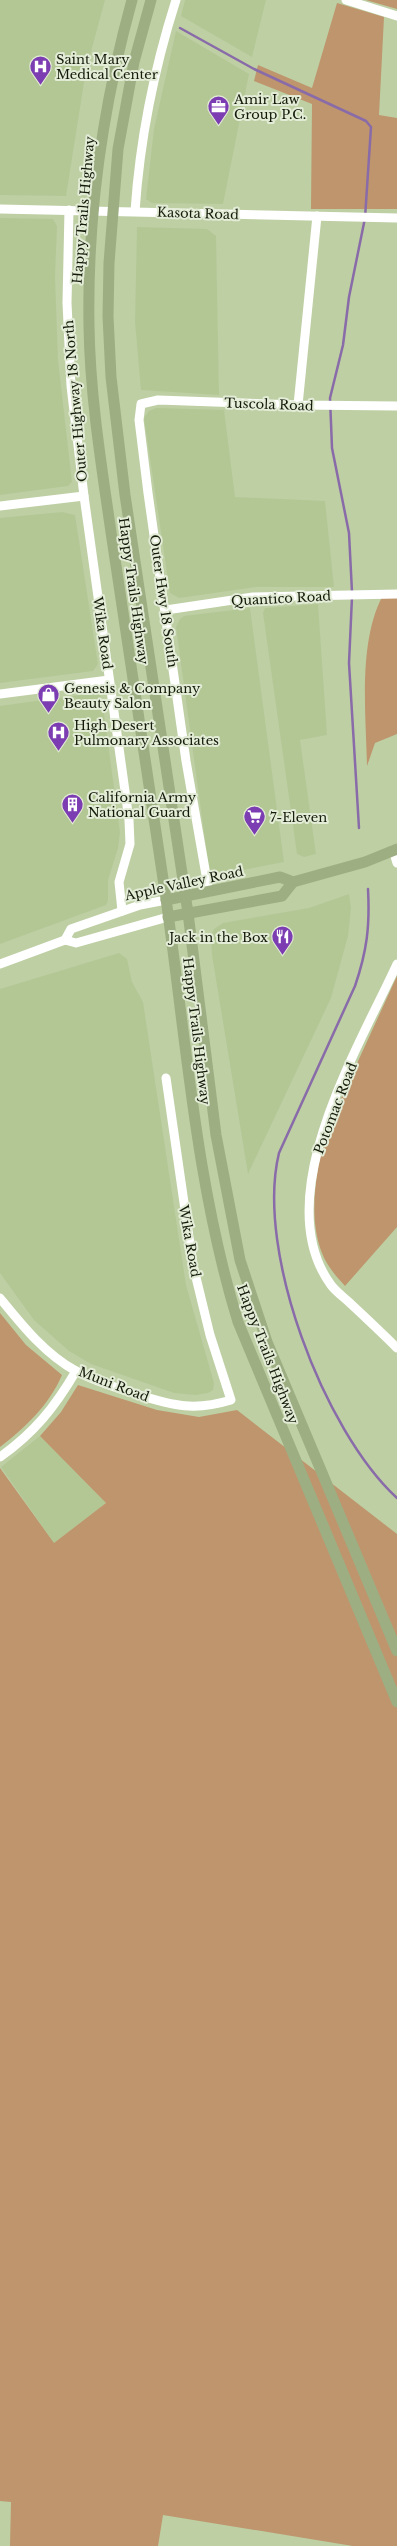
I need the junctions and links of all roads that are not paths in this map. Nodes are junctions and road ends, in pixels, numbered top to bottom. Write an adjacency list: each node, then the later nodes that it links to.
1 (132, 0): 7 (main road, Happy Trails Highway)
2 (151, 0): 9 (main road, Happy Trails Highway)
3 (176, 0): 10 (street)
4 (346, 0): 5 (street)
5 (397, 16)
6 (0, 209): 8 (street, Kasota Road)
7 (94, 209): 8 (street, Kasota Road); 9 (street, Kasota Road); 27 (main road, Happy Trails Highway)
8 (70, 210): 16 (street, Outer Highway 18 North)
9 (113, 210): 10 (street, Kasota Road); 26 (main road, Happy Trails Highway)
10 (135, 211): 11 (street, Kasota Road)
11 (317, 216): 12 (street, Kasota Road); 14 (street)
12 (397, 218)
13 (141, 404): 14 (street, Tuscola Road); 19 (street, Outer Hwy 18 South)
14 (298, 405): 15 (street, Tuscola Road)
15 (397, 406)
16 (84, 496): 17 (street); 20 (street, Wika Road)
17 (0, 506)
18 (397, 594): 19 (street, Quantico Road)
19 (166, 610): 25 (street, Outer Hwy 18 South)
20 (109, 680): 21 (street); 28 (street, Wika Road)
21 (0, 694)
22 (395, 850): 23 (street); 24 (main road, Apple Valley Road)
23 (397, 863)
24 (293, 882): 25 (main road, Apple Valley Road); 29 (main road, Apple Valley Road)
25 (209, 892): 26 (main road, Apple Valley Road)
26 (185, 897): 27 (main road, Apple Valley Road); 29 (main road, Happy Trails Highway)
27 (166, 900): 28 (street, Apple Valley Road); 30 (main road, Happy Trails Highway)
28 (122, 911): 31 (street, Apple Valley Road)
29 (188, 913): 30 (main road, Apple Valley Road); 40 (main road, Happy Trails Highway)
30 (168, 917): 31 (street, Apple Valley Road); 41 (main road, Happy Trails Highway)
31 (65, 940): 32 (street, Apple Valley Road)
32 (0, 964)
33 (397, 964): 36 (street, Potomac Road)
34 (166, 1078): 38 (street, Wika Road)
35 (0, 1298): 37 (street, Muni Road)
36 (397, 1348)
37 (76, 1371): 38 (street, Muni Road); 39 (street)
38 (231, 1400)
39 (0, 1458)
40 (397, 1651)
41 (397, 1702)

